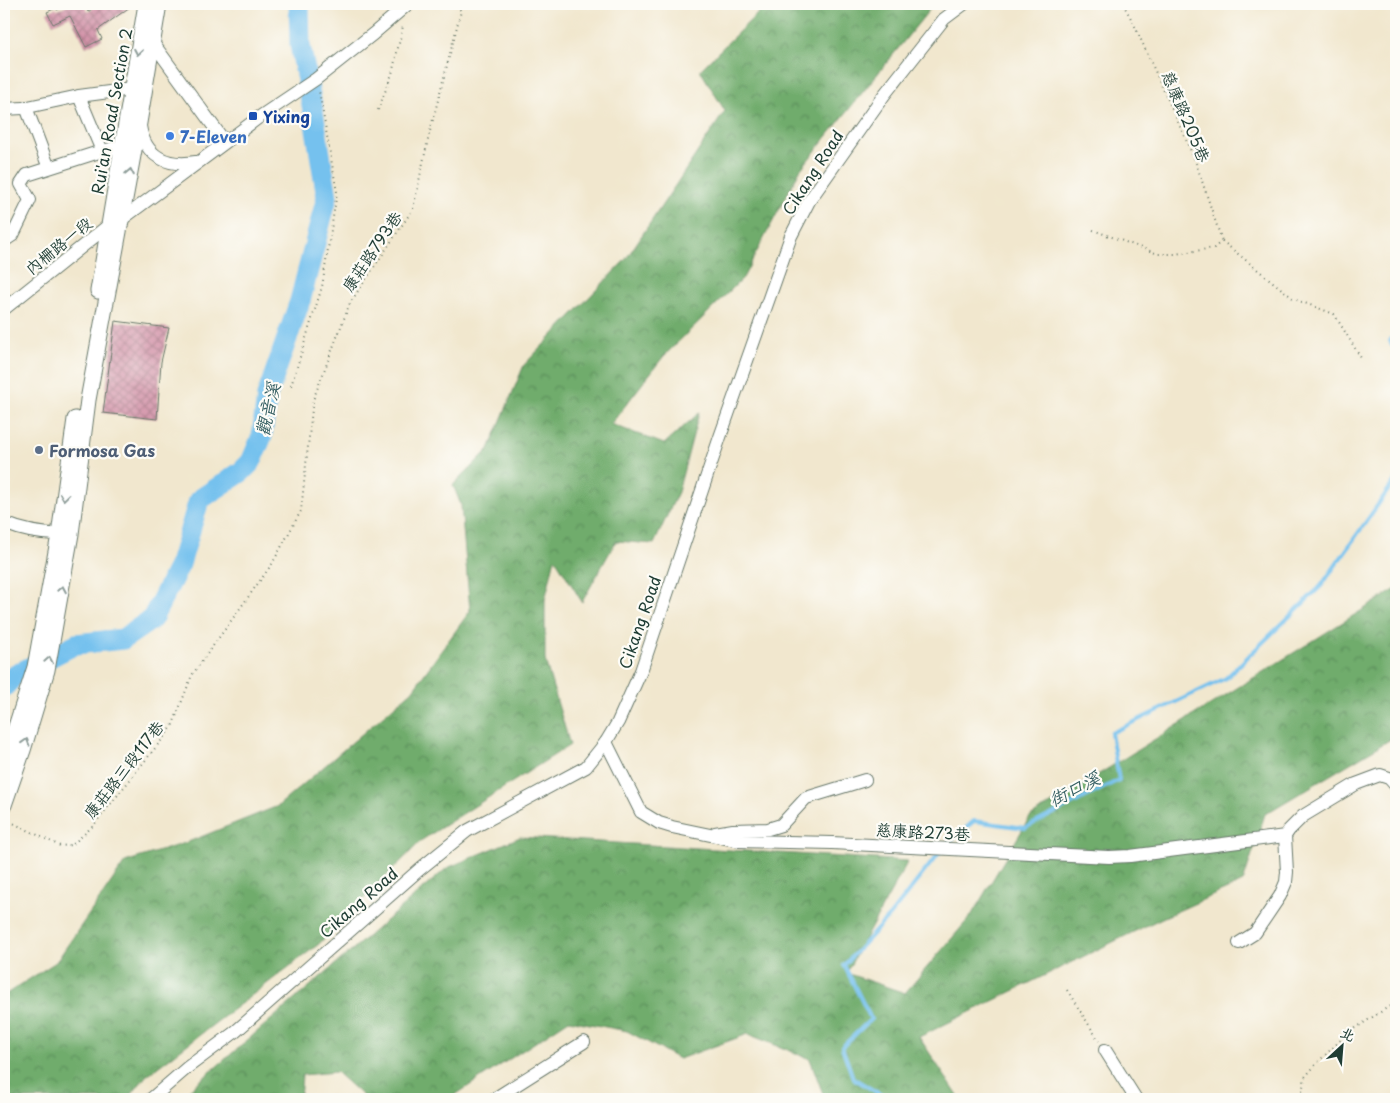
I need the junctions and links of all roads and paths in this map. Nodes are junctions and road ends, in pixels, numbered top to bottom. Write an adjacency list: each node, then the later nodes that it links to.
1 (146, 4): 9 (main road, Rui'an Road Section 2, one-way to 9)
2 (159, 4): 7 (main road)
3 (407, 4): 8 (street, 內柵路一段); 13 (path)
4 (456, 4): 27 (path, 康莊路793巷)
5 (964, 4): 31 (street, Cikang Road)
6 (1123, 4): 23 (path, 慈康路205巷)
7 (153, 43): 14 (main road); 15 (street)
8 (316, 78): 15 (street, 內柵路一段); 26 (path)
9 (132, 88): 10 (street); 16 (main road, Rui'an Road Section 2)
10 (79, 96): 11 (street); 17 (street)
11 (26, 107): 12 (street); 19 (street)
12 (4, 109)
13 (378, 110)
14 (139, 123): 18 (street); 20 (main road, one-way to 14)
15 (225, 142): 18 (street, 內柵路一段)
16 (122, 146): 17 (street); 20 (main road, Rui'an Road Section 2)
17 (102, 151): 22 (street)
18 (198, 161): 20 (street, 內柵路一段)
19 (47, 163)
20 (115, 222): 24 (street, 內柵路一段); 29 (main road)
21 (1093, 230): 23 (path)
22 (4, 241)
23 (1222, 241): 25 (path)
24 (4, 309)
25 (1361, 358)
26 (291, 386)
27 (301, 511): 36 (path, 康莊路三段117巷)
28 (4, 523): 29 (street)
29 (65, 534): 30 (main road)
30 (37, 683): 32 (main road); 35 (main road, one-way to 30)
31 (606, 742): 37 (street, 慈康路273巷); 45 (street, Cikang Road)
32 (4, 764)
33 (865, 780): 37 (street)
34 (1396, 786): 38 (street)
35 (4, 805)
36 (4, 818)
37 (708, 834): 38 (street, 慈康路273巷)
38 (1285, 836): 39 (street)
39 (1239, 943)
40 (1067, 990): 43 (path)
41 (1396, 1002): 47 (path)
42 (584, 1042): 44 (street)
43 (1104, 1050): 46 (street)
44 (502, 1097)
45 (151, 1099)
46 (1136, 1099)
47 (1297, 1099)

